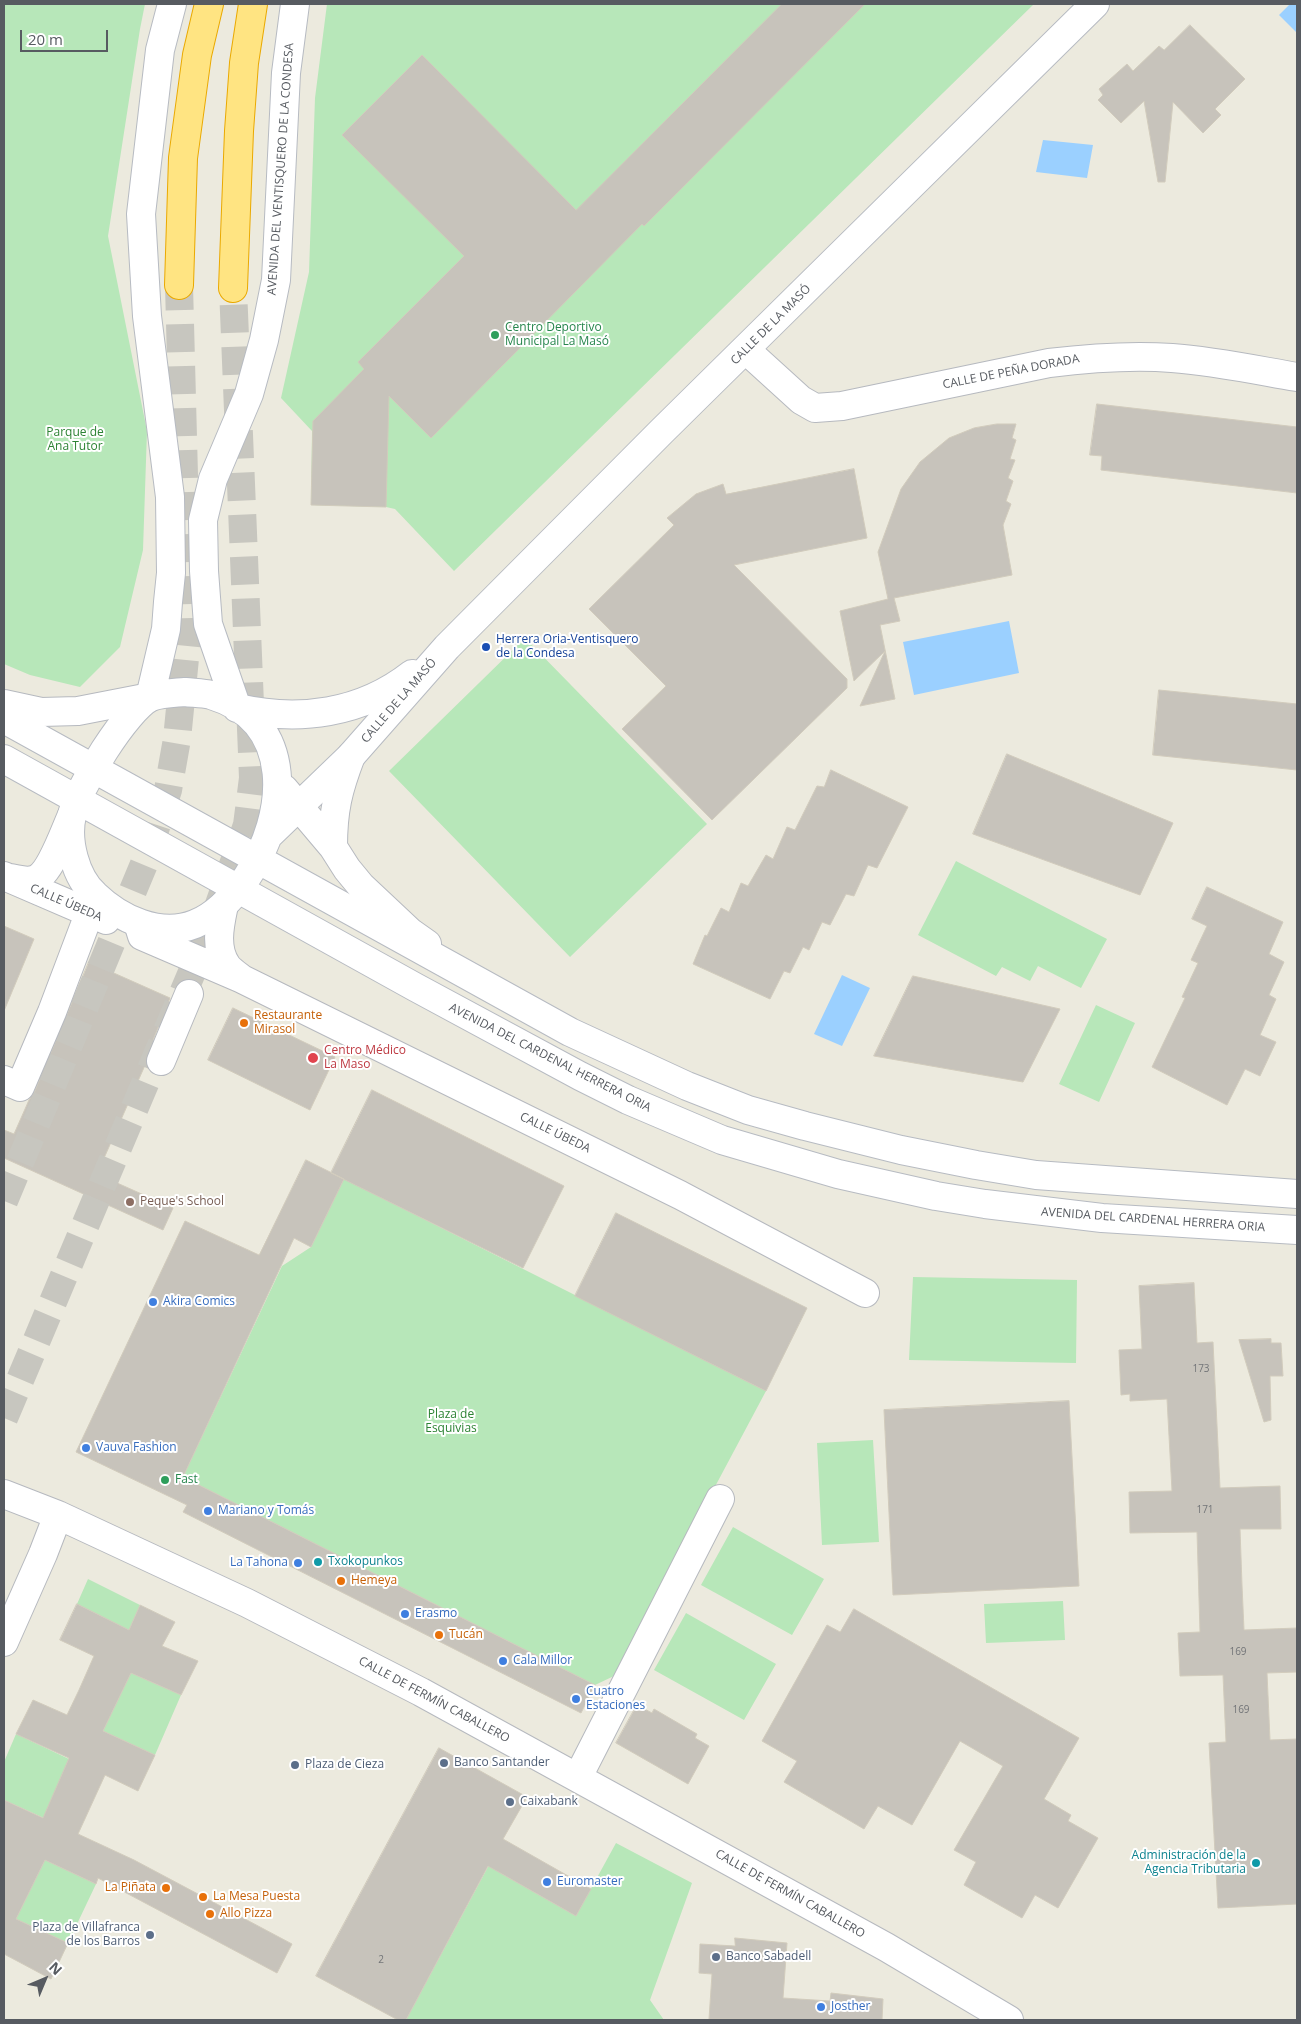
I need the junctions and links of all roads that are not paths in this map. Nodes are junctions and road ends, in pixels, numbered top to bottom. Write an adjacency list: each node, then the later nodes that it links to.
1 (172, 4): 11 (street)
2 (209, 4): 6 (highway)
3 (253, 4): 7 (highway)
4 (295, 4): 13 (street, AVENIDA DEL VENTISQUERO DE LA CONDESA)
5 (1096, 4): 8 (street, CALLE DE LA MASÓ)
6 (179, 285)
7 (234, 288)
8 (746, 350): 9 (street, CALLE DE PEÑA DORADA); 10 (street, CALLE DE LA MASÓ)
9 (1297, 376)
10 (446, 647): 13 (street, CALLE DE LA MASÓ); 15 (street, CALLE DE LA MASÓ)
11 (150, 697): 12 (street); 13 (street); 17 (street)
12 (4, 704)
13 (236, 708): 18 (street)
14 (4, 719): 17 (street)
15 (351, 756): 19 (street, CALLE DE LA MASÓ); 22 (street, CALLE DE LA MASÓ)
16 (4, 759): 20 (street, AVENIDA DEL CARDENAL HERRERA ORIA)
17 (94, 769): 20 (street); 23 (street)
18 (278, 783): 19 (street); 21 (street)
19 (299, 805): 21 (street, CALLE DE LA MASÓ); 22 (street)
20 (75, 807): 24 (street, CALLE ÚBEDA); 25 (street, AVENIDA DEL CARDENAL HERRERA ORIA); 27 (street)
21 (270, 834): 23 (street)
22 (334, 847): 29 (street)
23 (258, 860): 25 (street); 29 (street)
24 (6, 876): 26 (street, CALLE ÚBEDA)
25 (231, 896): 27 (street); 28 (street, CALLE ÚBEDA); 34 (street, AVENIDA DEL CARDENAL HERRERA ORIA)
26 (89, 914): 27 (street, CALLE ÚBEDA); 32 (street)
27 (132, 921): 28 (street, CALLE ÚBEDA)
28 (242, 979): 35 (street, CALLE ÚBEDA)
29 (474, 979): 33 (street)
30 (189, 994): 31 (street)
31 (161, 1061)
32 (4, 1080)
33 (1297, 1194)
34 (1297, 1230)
35 (864, 1293)
36 (4, 1494): 38 (street, CALLE DE FERMÍN CABALLERO)
37 (720, 1499): 40 (street)
38 (58, 1515): 39 (street); 40 (street, CALLE DE FERMÍN CABALLERO)
39 (4, 1642)
40 (578, 1777): 41 (street, CALLE DE FERMÍN CABALLERO)
41 (1009, 2020)

